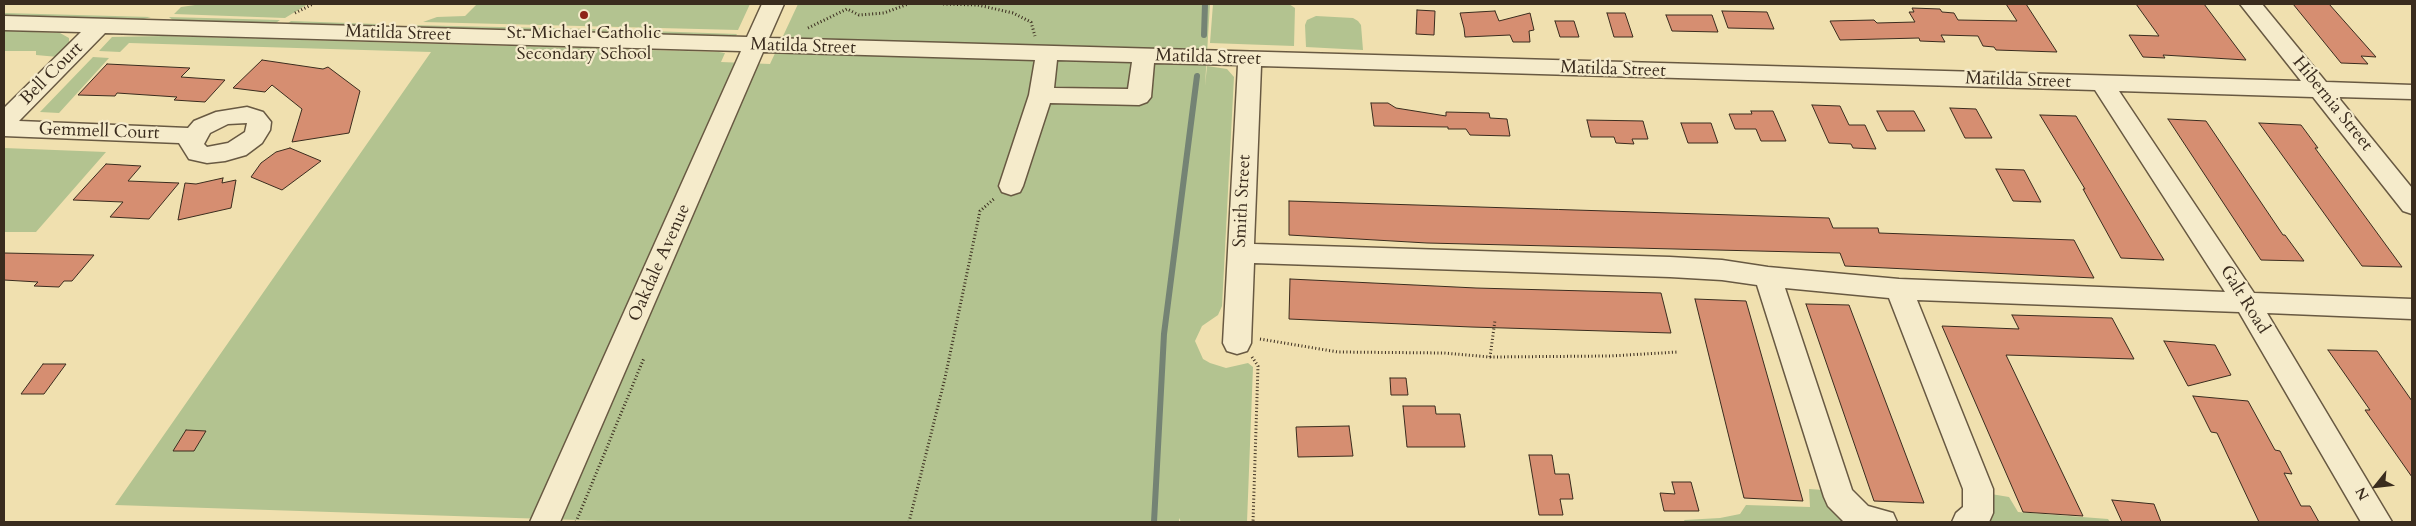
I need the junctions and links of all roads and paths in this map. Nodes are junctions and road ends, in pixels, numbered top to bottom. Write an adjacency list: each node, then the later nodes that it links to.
1 (773, 4): 7 (street, Oakdale Avenue)
2 (908, 4): 8 (path)
3 (943, 4): 9 (path)
4 (2251, 4): 13 (street, Hibernia Street)
5 (4, 22): 6 (street, Matilda Street)
6 (100, 25): 7 (street, Matilda Street); 16 (street, Bell Court)
7 (756, 46): 8 (street, Matilda Street); 30 (street, Oakdale Avenue)
8 (789, 46): 9 (street, Matilda Street)
9 (1040, 53): 10 (street, Matilda Street); 15 (street)
10 (1144, 56): 11 (street, Matilda Street); 15 (street)
11 (1250, 59): 12 (street, Matilda Street); 21 (street, Smith Street)
12 (2102, 83): 13 (street, Matilda Street); 24 (street, Galt Road)
13 (2320, 89): 14 (street, Matilda Street); 20 (street, Hibernia Street)
14 (2412, 92)
15 (1041, 95): 19 (street)
16 (4, 122)
17 (4, 128): 18 (street, Gemmell Court)
18 (194, 136)
19 (1011, 186): 31 (path)
20 (2412, 205)
21 (1240, 253): 22 (street); 27 (street, Smith Street)
22 (1768, 277): 23 (street); 33 (street)
23 (1899, 289): 24 (street); 34 (street)
24 (2246, 303): 25 (street); 35 (street, Galt Road)
25 (2412, 309)
26 (1495, 320): 29 (path)
27 (1237, 343): 29 (path); 32 (path)
28 (1678, 352): 29 (path)
29 (1490, 357)
30 (545, 522)
31 (909, 522)
32 (1253, 522)
33 (1882, 522)
34 (1967, 522)
35 (2377, 522)

